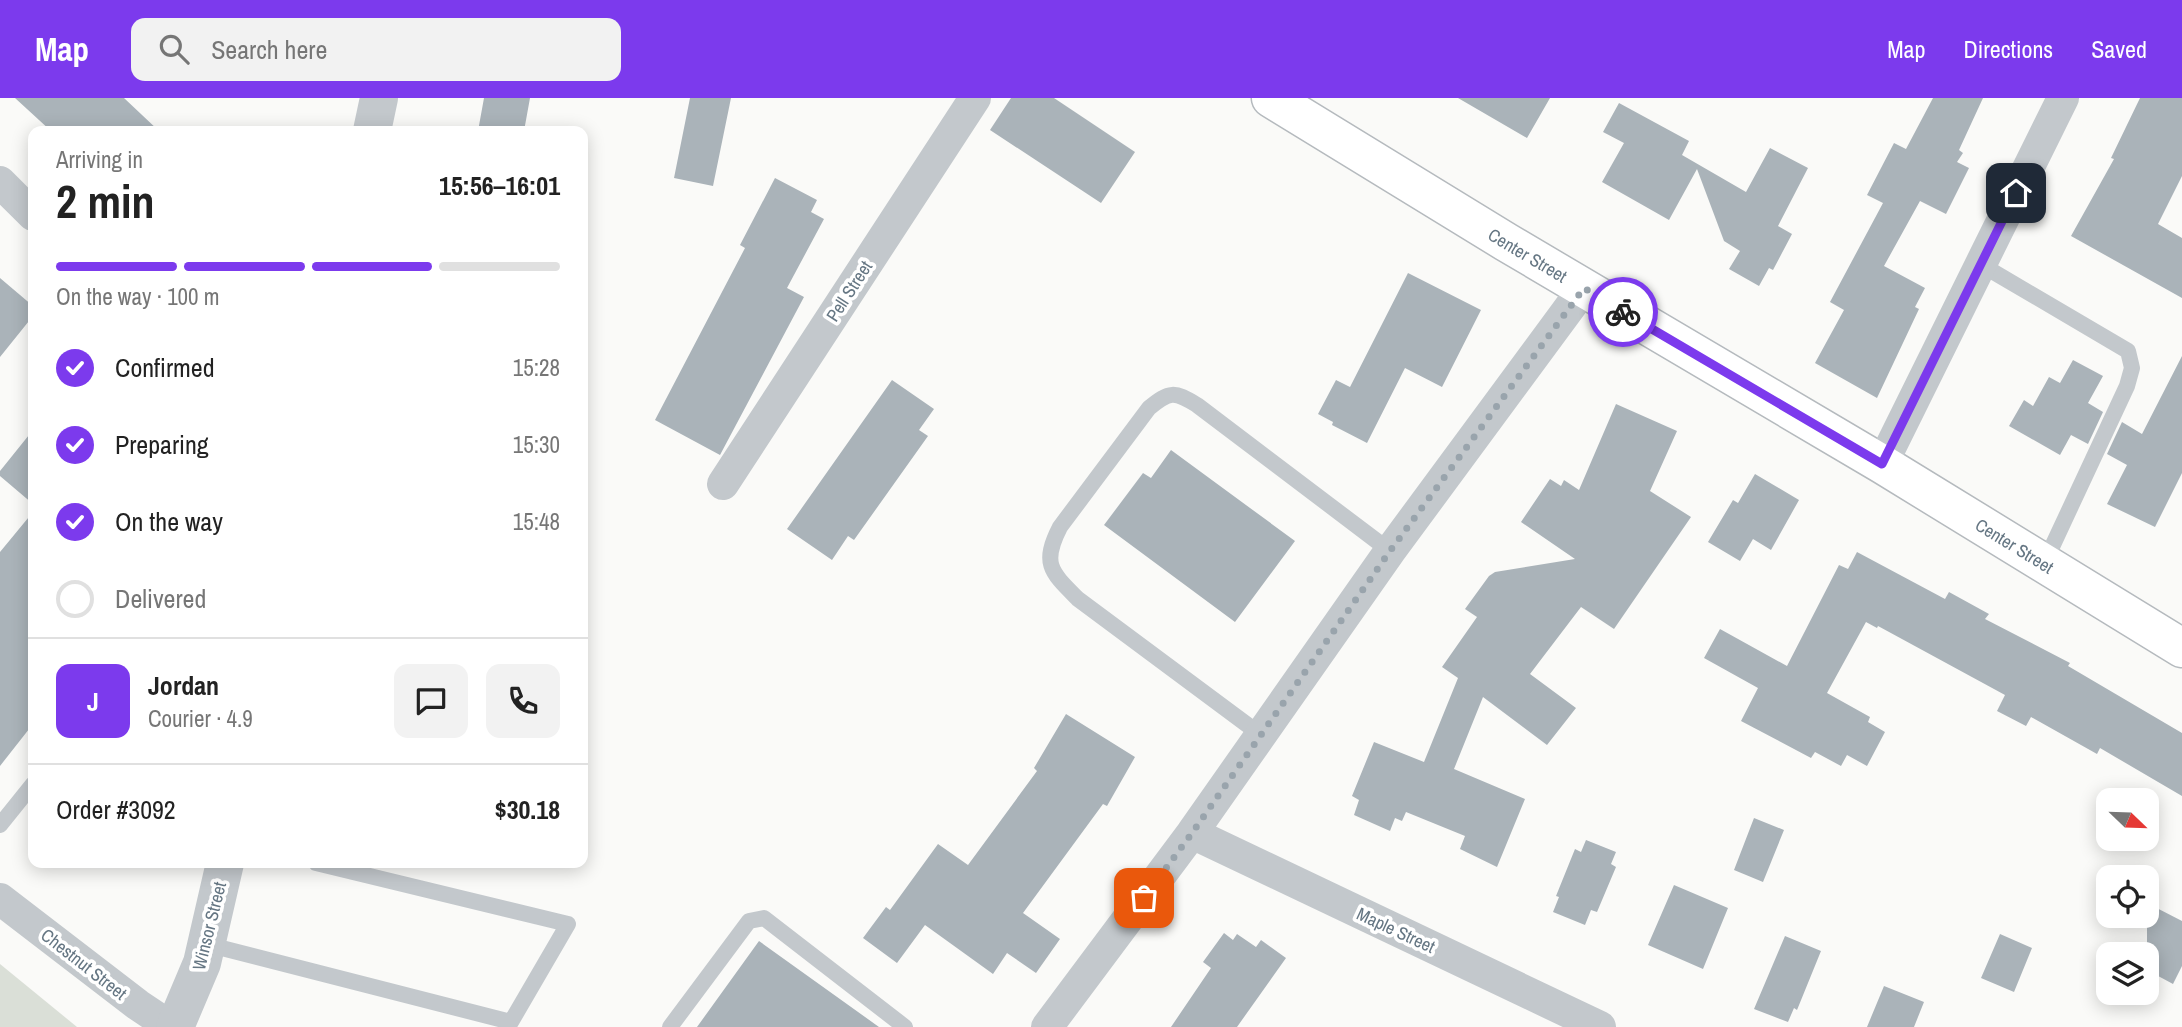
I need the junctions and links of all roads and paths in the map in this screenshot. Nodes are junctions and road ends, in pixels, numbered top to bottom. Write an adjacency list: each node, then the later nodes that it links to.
1 (379, 98): 5 (street)
2 (975, 98): 11 (street, Pell Street)
3 (2063, 98): 8 (street)
4 (1280, 100): 9 (main road, Center Street)
5 (373, 126)
6 (2, 188): 7 (street)
7 (28, 211)
8 (1980, 264): 10 (street); 13 (lane)
9 (1584, 288): 10 (main road, Center Street); 12 (street)
10 (1882, 464): 13 (main road, Center Street)
11 (723, 484)
12 (1390, 551): 15 (street); 15 (lane)
13 (2044, 564): 14 (main road, Center Street)
14 (2182, 648)
15 (1261, 735): 18 (street)
16 (28, 790): 17 (lane)
17 (0, 825)
18 (1192, 833): 26 (street); 27 (street, Maple Street)
19 (224, 868): 22 (street, Winsor Street)
20 (337, 868): 22 (lane)
21 (0, 899): 23 (street, Chestnut Street)
22 (206, 944): 23 (street, Winsor Street)
23 (173, 1027)
24 (670, 1027): 25 (lane)
25 (905, 1027)
26 (1047, 1027)
27 (1600, 1027)

